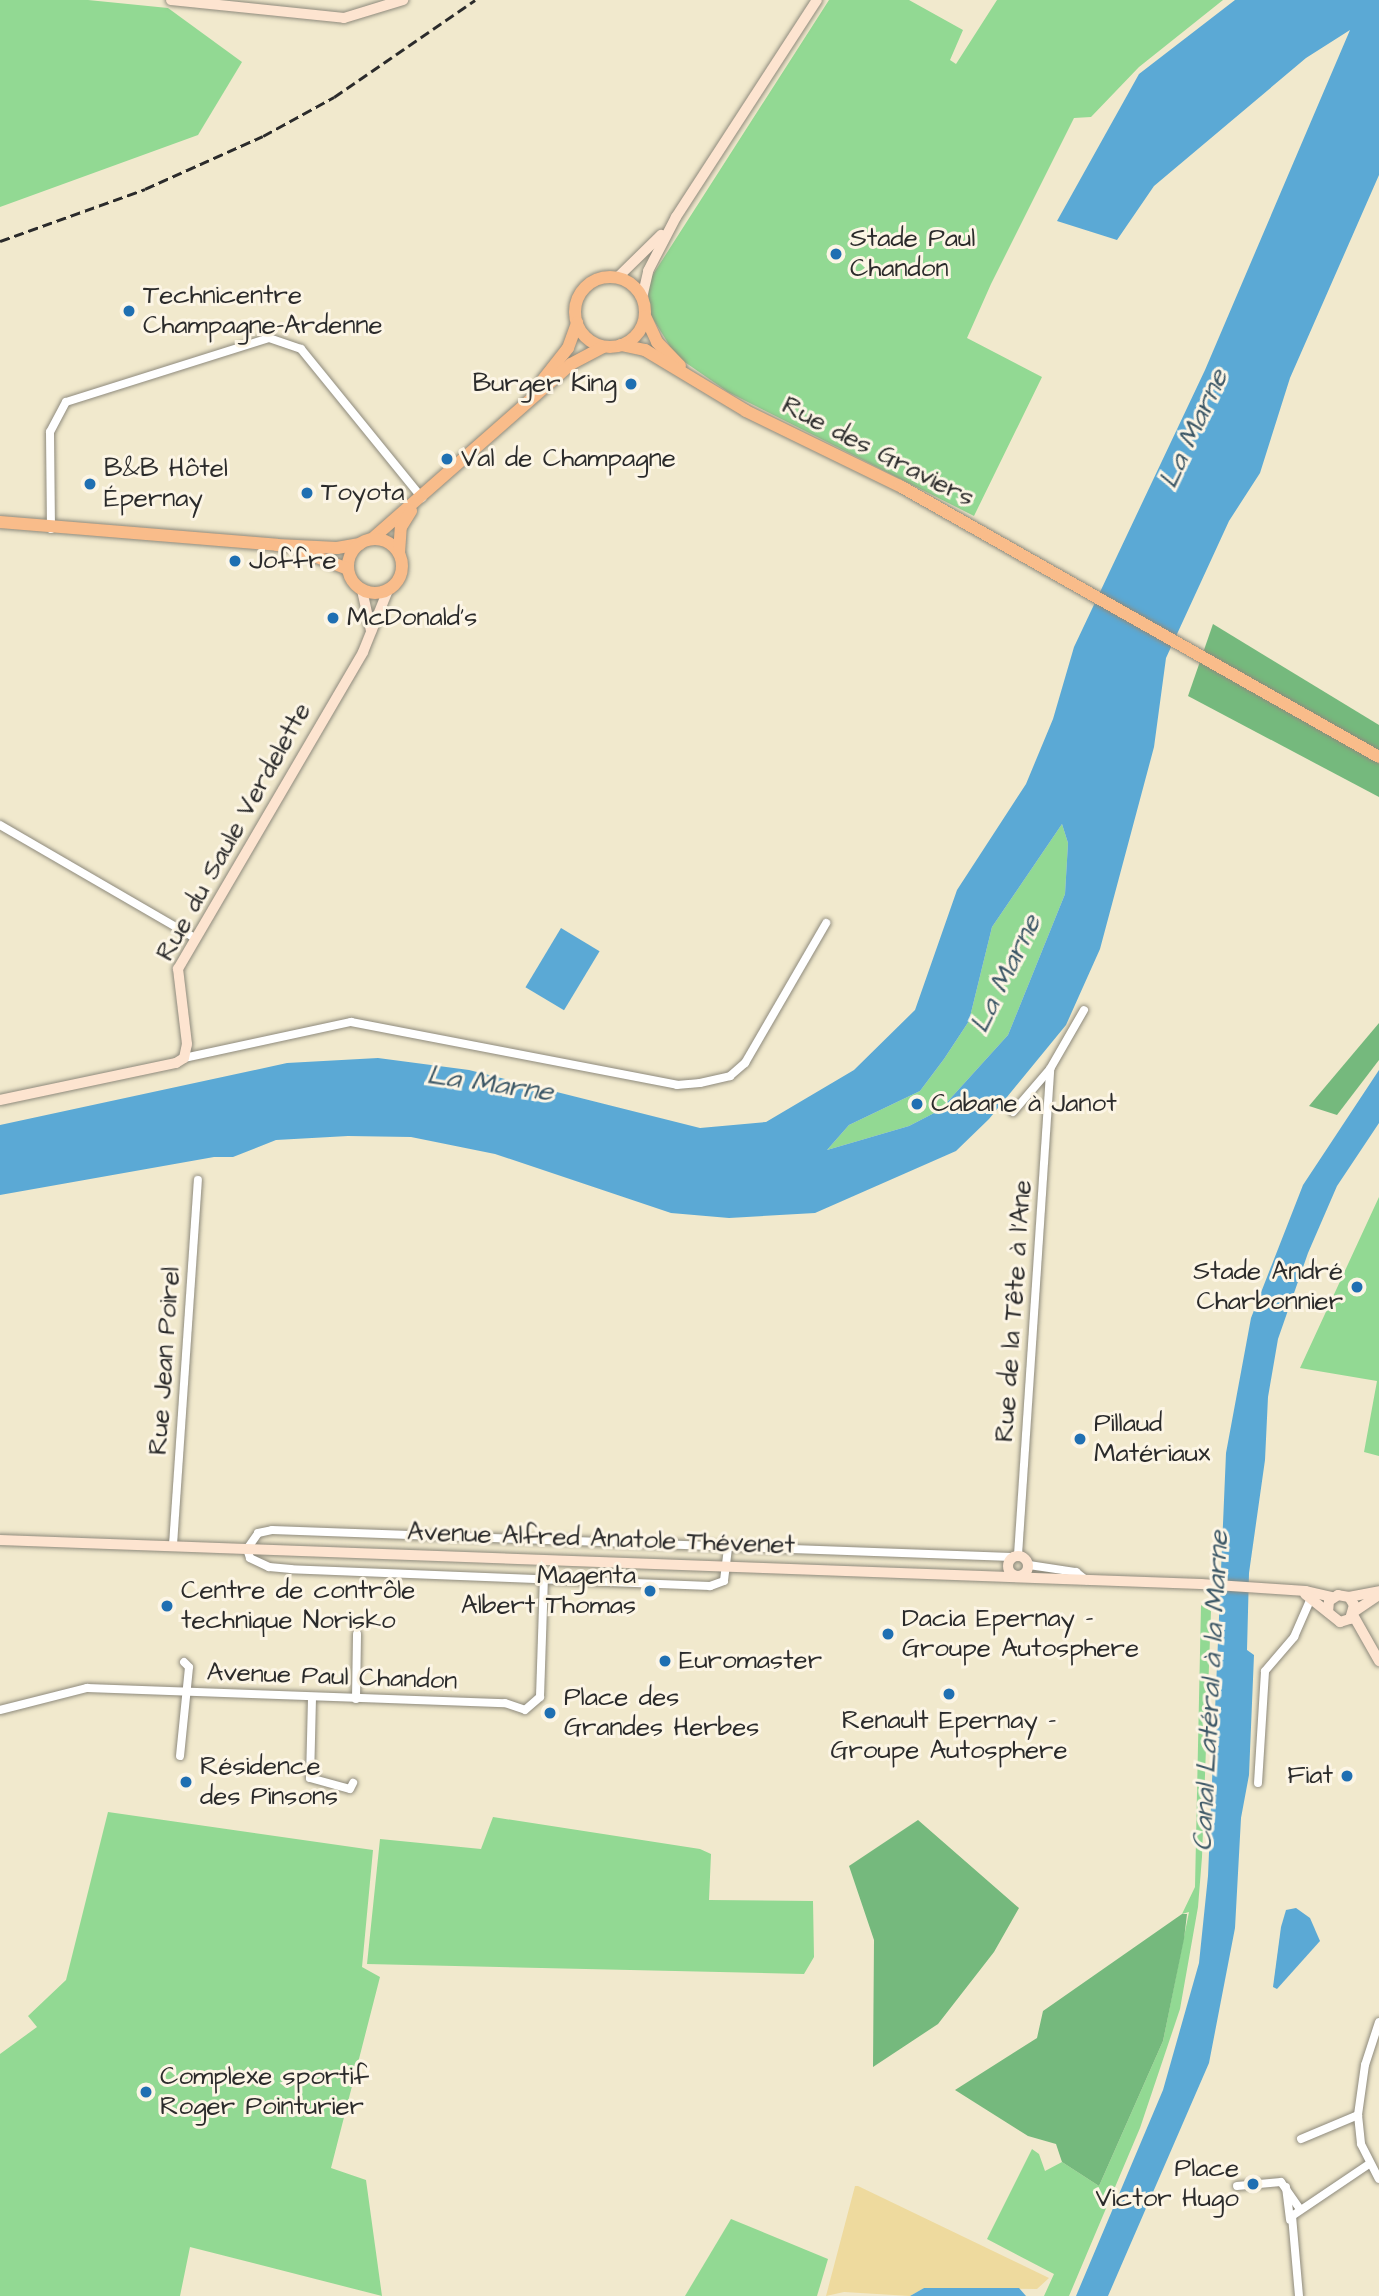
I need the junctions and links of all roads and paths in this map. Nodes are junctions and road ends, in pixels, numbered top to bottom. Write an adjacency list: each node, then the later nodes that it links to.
1 (171, 0): 2 (main road)
2 (403, 0)
3 (817, 0): 4 (main road)
4 (677, 217): 5 (main road); 6 (main road)
5 (617, 278): 6 (main road); 8 (main road)
6 (642, 298): 7 (main road)
7 (645, 315): 9 (main road); 11 (main road, Rue des Graviers)
8 (577, 323): 10 (main road); 12 (main road)
9 (621, 345): 10 (main road); 11 (main road, Rue des Graviers)
10 (603, 347): 12 (main road)
11 (690, 377): 23 (main road, Rue des Graviers)
12 (500, 429): 13 (main road)
13 (419, 500): 15 (street); 16 (main road); 18 (main road)
14 (0, 522): 15 (main road)
15 (51, 528): 17 (main road)
16 (366, 541): 17 (main road); 18 (main road); 19 (main road)
17 (277, 545): 19 (main road)
18 (399, 553): 21 (main road)
19 (348, 569): 20 (main road)
20 (362, 590): 21 (main road); 22 (main road)
21 (388, 590): 22 (main road, Rue du Saule Verdelette)
22 (370, 638): 26 (main road, Rue du Saule Verdelette)
23 (1379, 757)
24 (0, 825): 26 (street)
25 (826, 923): 28 (street)
26 (195, 938): 28 (main road, Rue du Saule Verdelette)
27 (1084, 1010): 29 (street)
28 (184, 1058): 30 (main road)
29 (1050, 1069): 31 (street); 37 (street, Rue de la Tête à l'Ane)
30 (0, 1100)
31 (1013, 1112)
32 (198, 1180): 34 (street, Rue Jean Poirel)
33 (0, 1539): 34 (main road, Avenue Alfred Anatole Thévenet)
34 (173, 1545): 36 (main road, Avenue Alfred Anatole Thévenet)
35 (728, 1548): 36 (street); 37 (street); 39 (street)
36 (247, 1549): 39 (main road, Avenue Alfred Anatole Thévenet); 43 (street)
37 (1015, 1556): 38 (main road); 40 (main road)
38 (1029, 1565): 42 (main road); 44 (street)
39 (728, 1566): 41 (main road, Avenue Alfred Anatole Thévenet); 43 (street)
40 (1008, 1570): 41 (main road); 42 (main road)
41 (990, 1576): 42 (main road, Avenue Alfred Anatole Thévenet)
42 (1019, 1577): 44 (main road, Avenue Alfred Anatole Thévenet)
43 (544, 1579): 59 (street, Avenue Paul Chandon)
44 (1086, 1580): 45 (main road, Avenue Alfred Anatole Thévenet)
45 (1291, 1589): 47 (main road, Avenue Alfred Anatole Thévenet); 49 (main road)
46 (1379, 1593): 48 (main road); 51 (main road)
47 (1333, 1597): 48 (main road); 50 (main road)
48 (1349, 1597): 51 (main road)
49 (1311, 1598): 50 (main road); 63 (street)
50 (1328, 1612): 52 (main road)
51 (1354, 1613): 52 (main road); 54 (main road)
52 (1340, 1622): 54 (main road)
53 (357, 1634): 59 (street)
54 (1370, 1644): 55 (main road)
55 (1379, 1661)
56 (184, 1662): 57 (street)
57 (185, 1693): 58 (street, Avenue Paul Chandon); 60 (street, Avenue Paul Chandon); 61 (street)
58 (312, 1698): 59 (street, Avenue Paul Chandon); 62 (street)
59 (356, 1699)
60 (0, 1710)
61 (180, 1756)
62 (353, 1783)
63 (1258, 1783)
64 (1379, 2022): 65 (street)
65 (1358, 2115): 66 (street); 67 (street)
66 (1301, 2139)
67 (1369, 2164): 68 (street); 71 (street)
68 (1379, 2179)
69 (1285, 2185): 70 (street); 71 (street); 72 (street)
70 (1237, 2186)
71 (1300, 2208): 72 (street)
72 (1290, 2221): 73 (street)
73 (1299, 2296)

